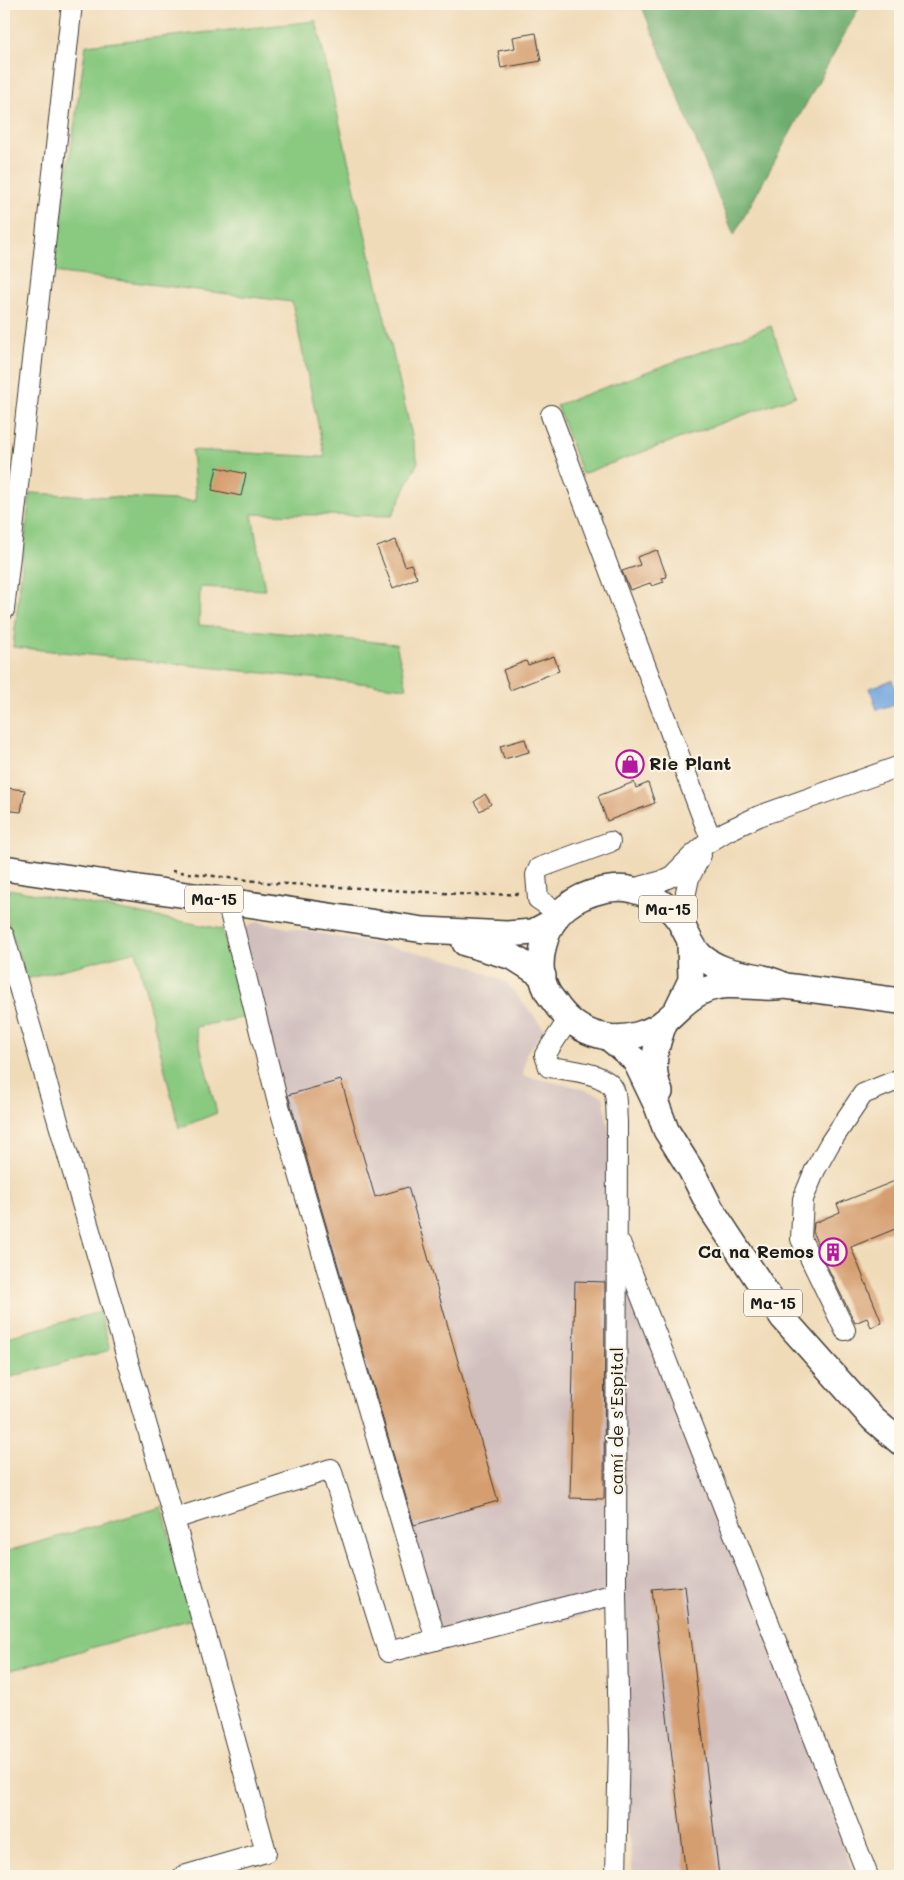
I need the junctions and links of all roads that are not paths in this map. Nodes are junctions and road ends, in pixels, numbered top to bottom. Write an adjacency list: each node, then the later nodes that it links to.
1 (72, 4): 3 (street)
2 (550, 416): 7 (street)
3 (6, 563): 4 (street)
4 (4, 610)
5 (900, 766): 7 (street)
6 (610, 842): 11 (street)
7 (709, 842): 9 (street); 13 (street)
8 (4, 868): 10 (main road, Ma-15)
9 (632, 889): 11 (main road, Ma-15); 13 (main road, Ma-15)
10 (227, 901): 12 (main road, Ma-15); 28 (street)
11 (557, 917): 12 (main road, Ma-15); 15 (main road, Ma-15)
12 (424, 930): 15 (main road, Ma-15)
13 (686, 934): 16 (main road); 18 (main road, Ma-15)
14 (4, 936): 26 (street)
15 (543, 976): 19 (main road, Ma-15)
16 (786, 986): 17 (main road); 18 (main road)
17 (900, 1001)
18 (671, 1015): 20 (main road, Ma-15); 22 (main road, Ma-15)
19 (568, 1020): 20 (main road, Ma-15); 23 (street, camí de s'Espital)
20 (609, 1038): 22 (main road, Ma-15)
21 (900, 1079): 24 (street)
22 (675, 1142): 25 (main road, Ma-15)
23 (617, 1236): 27 (street, camí de s'Espital); 31 (street)
24 (845, 1330)
25 (900, 1442)
26 (174, 1519): 28 (street); 29 (street)
27 (616, 1594): 28 (street); 30 (street, camí de s'Espital)
28 (436, 1640)
29 (183, 1876)
30 (616, 1876)
31 (868, 1876)

